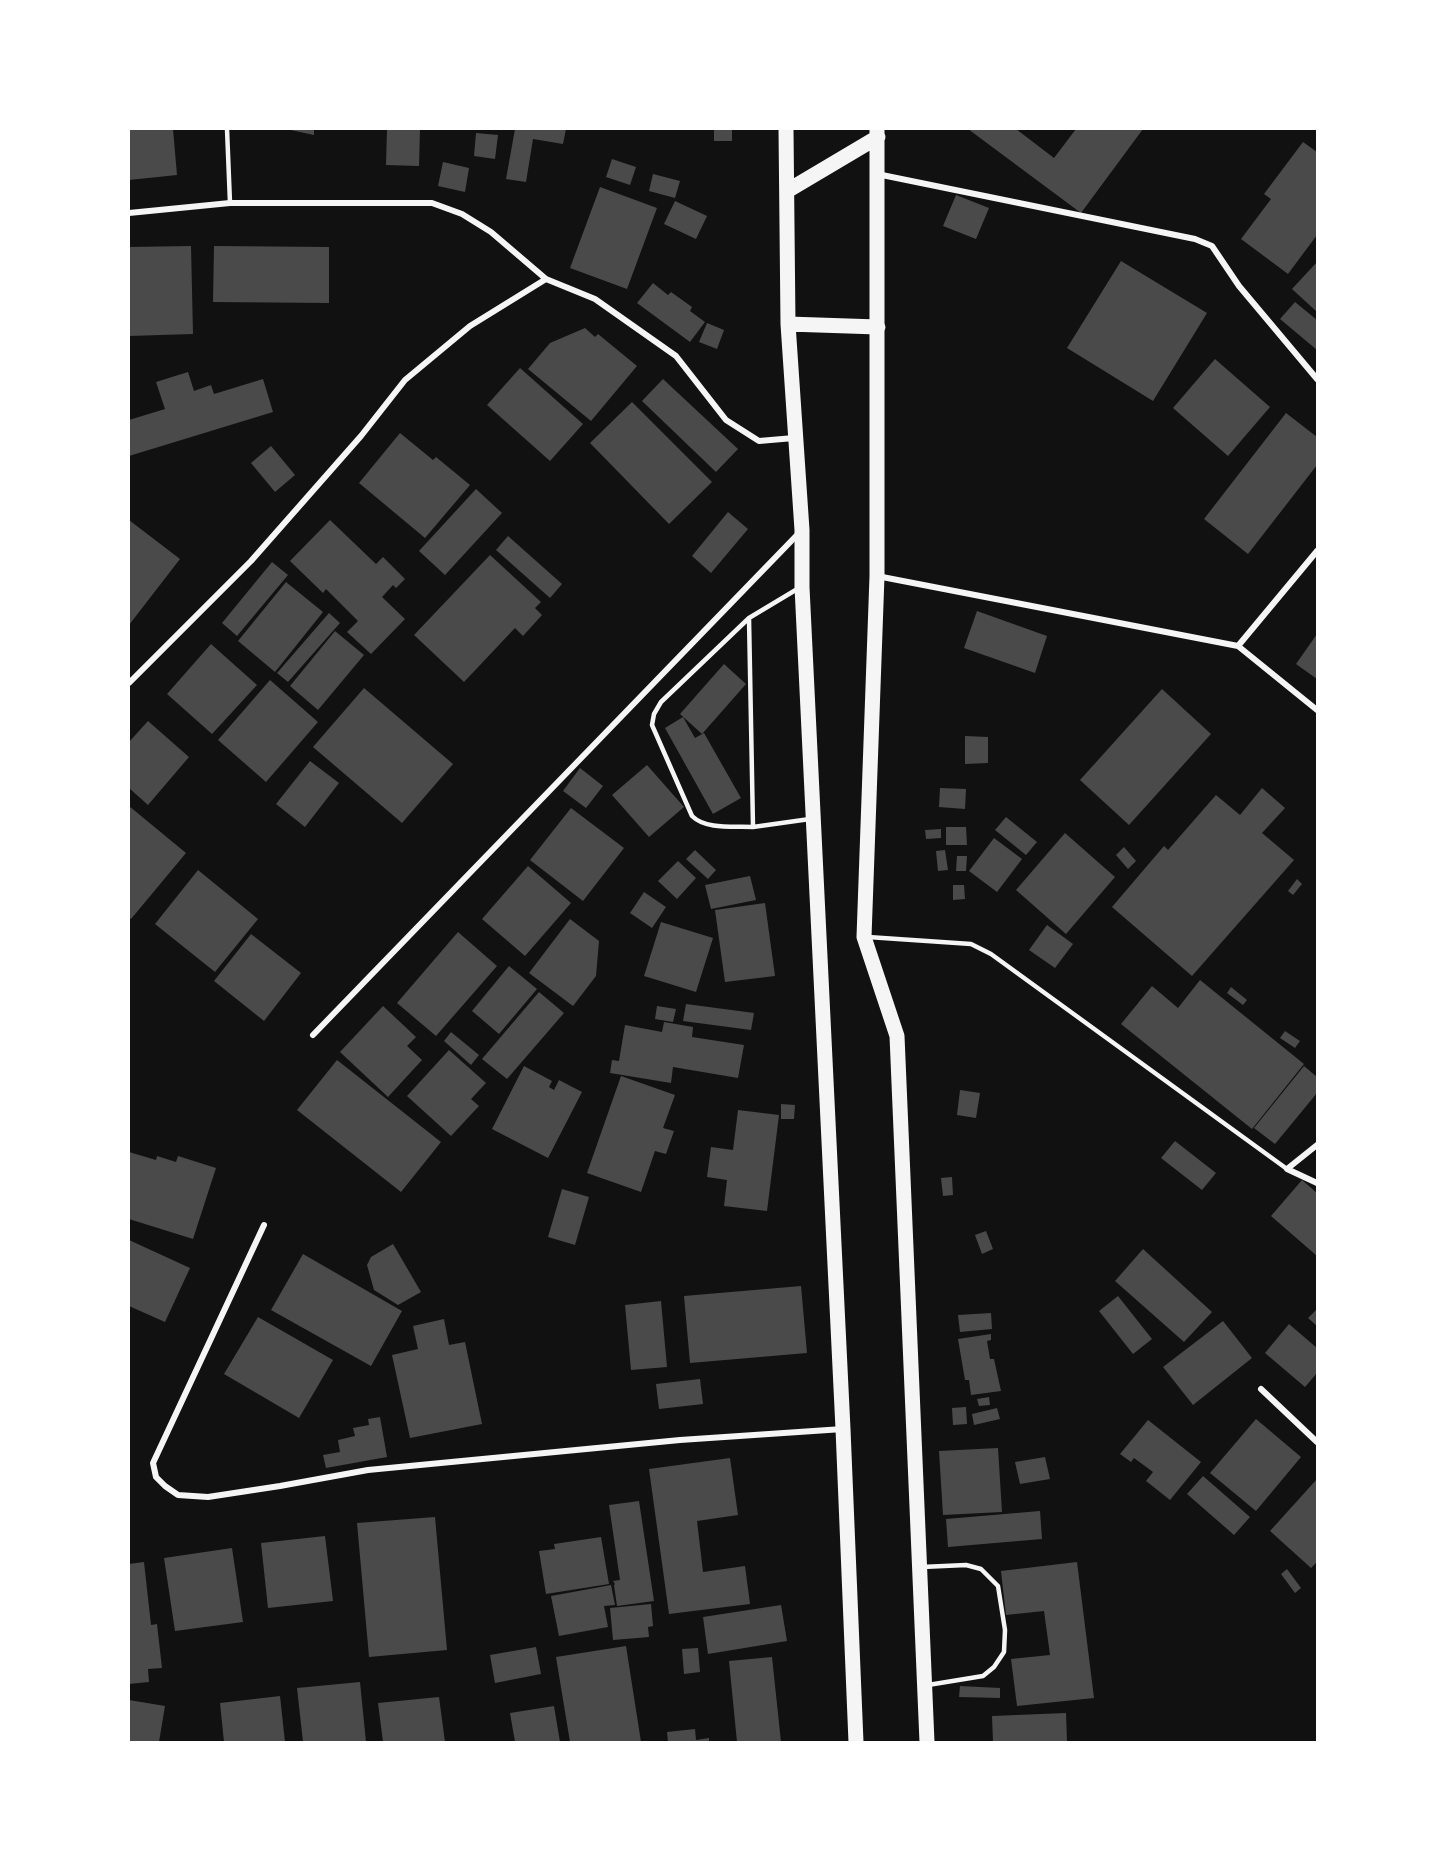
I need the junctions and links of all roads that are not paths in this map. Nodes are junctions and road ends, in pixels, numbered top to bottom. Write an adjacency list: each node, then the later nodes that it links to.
1 (227, 129): 6 (lane)
2 (786, 129): 5 (main road)
3 (878, 133): 4 (main road); 5 (main road)
4 (876, 174): 10 (main road); 11 (street)
5 (787, 191): 9 (main road)
6 (230, 203): 7 (street); 8 (street)
7 (129, 213)
8 (546, 279): 12 (street); 19 (street)
9 (788, 324): 10 (main road); 12 (main road)
10 (878, 327): 15 (main road)
11 (1317, 378)
12 (795, 438): 13 (main road)
13 (802, 530): 16 (main road); 24 (street)
14 (1317, 551): 18 (street)
15 (877, 576): 18 (street); 23 (main road)
16 (802, 586): 17 (lane); 21 (main road)
17 (749, 618): 22 (lane); 22 (lane)
18 (1238, 646): 20 (street)
19 (129, 683)
20 (1317, 710)
21 (813, 819): 22 (lane); 30 (main road)
22 (753, 826)
23 (864, 937): 26 (lane); 32 (main road)
24 (313, 1035)
25 (1317, 1145): 26 (street)
26 (1287, 1169): 27 (street)
27 (1317, 1183)
28 (264, 1225): 30 (street)
29 (1261, 1389): 31 (street)
30 (843, 1429): 34 (main road)
31 (1317, 1442)
32 (920, 1567): 33 (main road); 33 (lane)
33 (924, 1685): 35 (main road)
34 (856, 1742)
35 (927, 1742)

